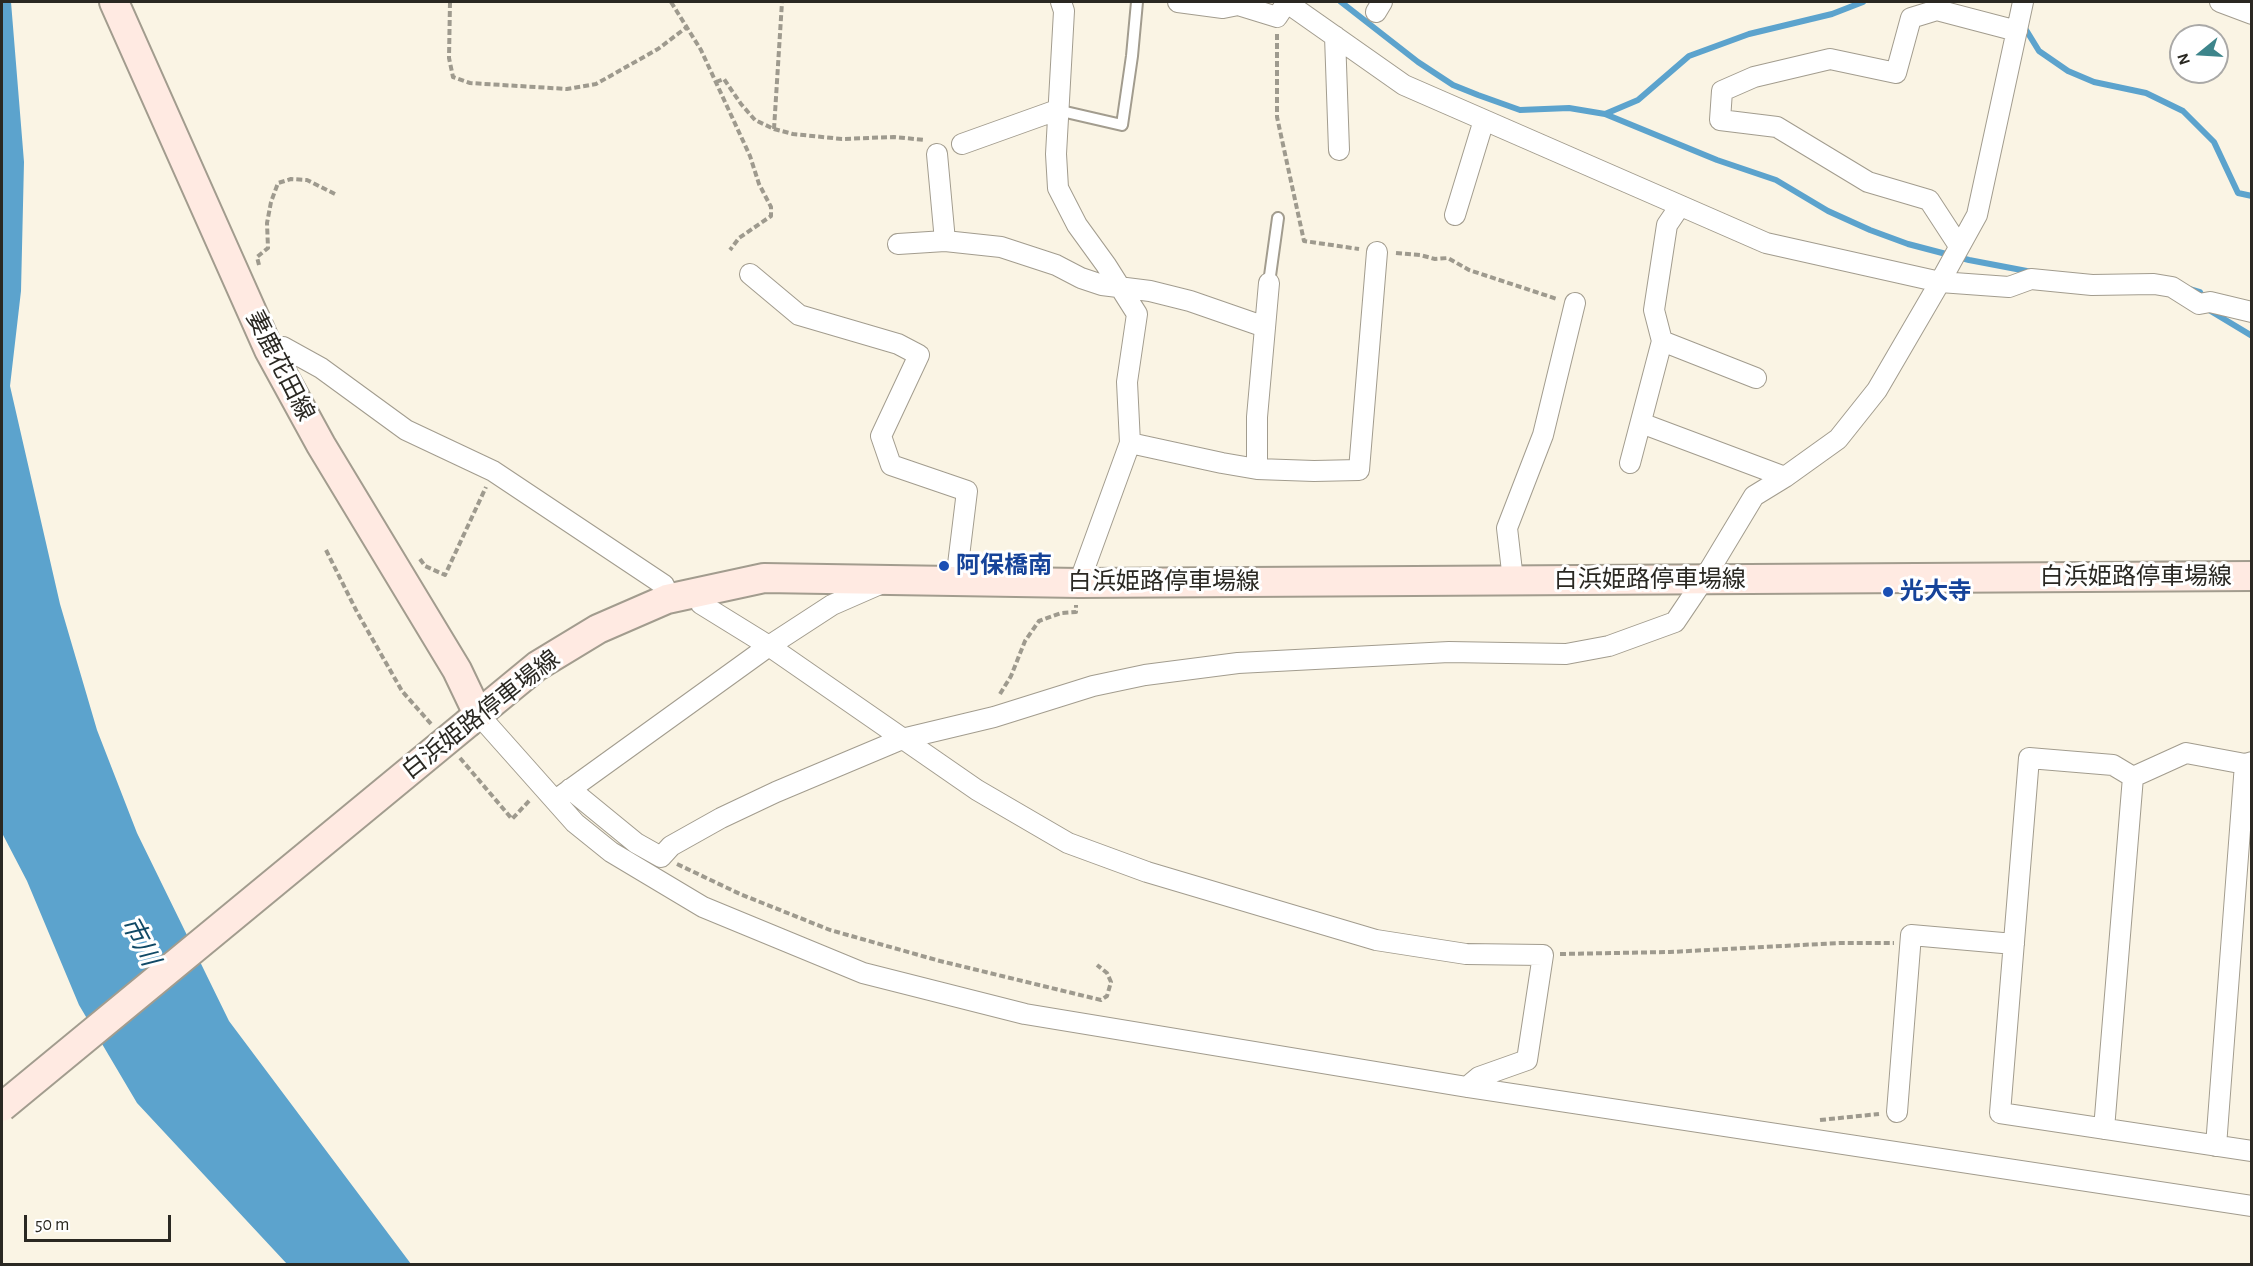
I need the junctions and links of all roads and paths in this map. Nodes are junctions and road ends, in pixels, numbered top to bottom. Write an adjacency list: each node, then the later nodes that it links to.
1 (114, 2): 40 (main road, 妻鹿花田線)
2 (450, 2): 12 (path)
3 (671, 2): 12 (path)
4 (782, 2): 18 (path)
5 (1061, 2): 16 (street)
6 (1137, 2): 16 (lane)
7 (1178, 2): 10 (street)
8 (2220, 2): 11 (street)
9 (2022, 3): 13 (street)
10 (1284, 7): 14 (street); 30 (path)
11 (2252, 14)
12 (687, 27): 15 (path)
13 (2017, 31): 28 (street); 28 (street)
14 (1335, 36): 17 (street); 20 (street)
15 (716, 82): 18 (path); 29 (path)
16 (1057, 110): 19 (street); 35 (street)
17 (1484, 120): 23 (street); 24 (street)
18 (774, 129): 19 (path)
19 (962, 144)
20 (1339, 150)
21 (937, 154): 26 (street)
22 (337, 195): 31 (path)
23 (1680, 206): 33 (street); 39 (street)
24 (1455, 215)
25 (1278, 218): 34 (lane)
26 (945, 241): 27 (street); 35 (street)
27 (898, 244)
28 (1959, 246): 33 (street)
29 (730, 250)
30 (1377, 252): 36 (path); 45 (street)
31 (260, 269)
32 (750, 273): 54 (street)
33 (1940, 282): 37 (street); 47 (street)
34 (1269, 283): 38 (street)
35 (1120, 288): 38 (street); 43 (street)
36 (1575, 303): 53 (street)
37 (2252, 312)
38 (1264, 327): 45 (street)
39 (1662, 341): 41 (street); 42 (street)
40 (269, 350): 46 (street); 60 (main road, 妻鹿花田線)
41 (1756, 378)
42 (1641, 423): 44 (street); 47 (street)
43 (1130, 443): 45 (street); 55 (street)
44 (1630, 463)
45 (1257, 469)
46 (493, 471): 49 (path); 56 (street)
47 (1785, 477): 52 (street)
48 (326, 550): 61 (path)
49 (415, 553)
50 (2252, 576): 52 (main road, 白浜姫路停車場線)
51 (891, 579): 54 (main road, 白浜姫路停車場線); 58 (street); 60 (main road, 白浜姫路停車場線)
52 (1704, 579): 53 (main road, 白浜姫路停車場線); 59 (street)
53 (1513, 580): 55 (main road, 白浜姫路停車場線)
54 (956, 581): 55 (main road, 白浜姫路停車場線)
55 (1079, 583): 59 (path)
56 (664, 585)
57 (701, 604): 58 (street)
58 (769, 646): 62 (street); 66 (street)
59 (994, 717): 62 (street)
60 (473, 718): 66 (street); 73 (main road, 白浜姫路停車場線, bridge)
61 (439, 734)
62 (902, 739): 67 (street); 70 (street)
63 (454, 751): 66 (path)
64 (2248, 763): 65 (street); 77 (street)
65 (2133, 777): 69 (street); 76 (street)
66 (556, 791): 67 (street); 72 (street)
67 (661, 857): 71 (path)
68 (1910, 944): 69 (street); 70 (path); 74 (street)
69 (2014, 944): 76 (street)
70 (1543, 954): 72 (street)
71 (1097, 965)
72 (1467, 1087): 79 (street)
73 (2, 1107)
74 (1897, 1112): 75 (path)
75 (1816, 1120)
76 (2104, 1129): 77 (street)
77 (2216, 1146): 78 (street)
78 (2252, 1151)
79 (2252, 1206)

